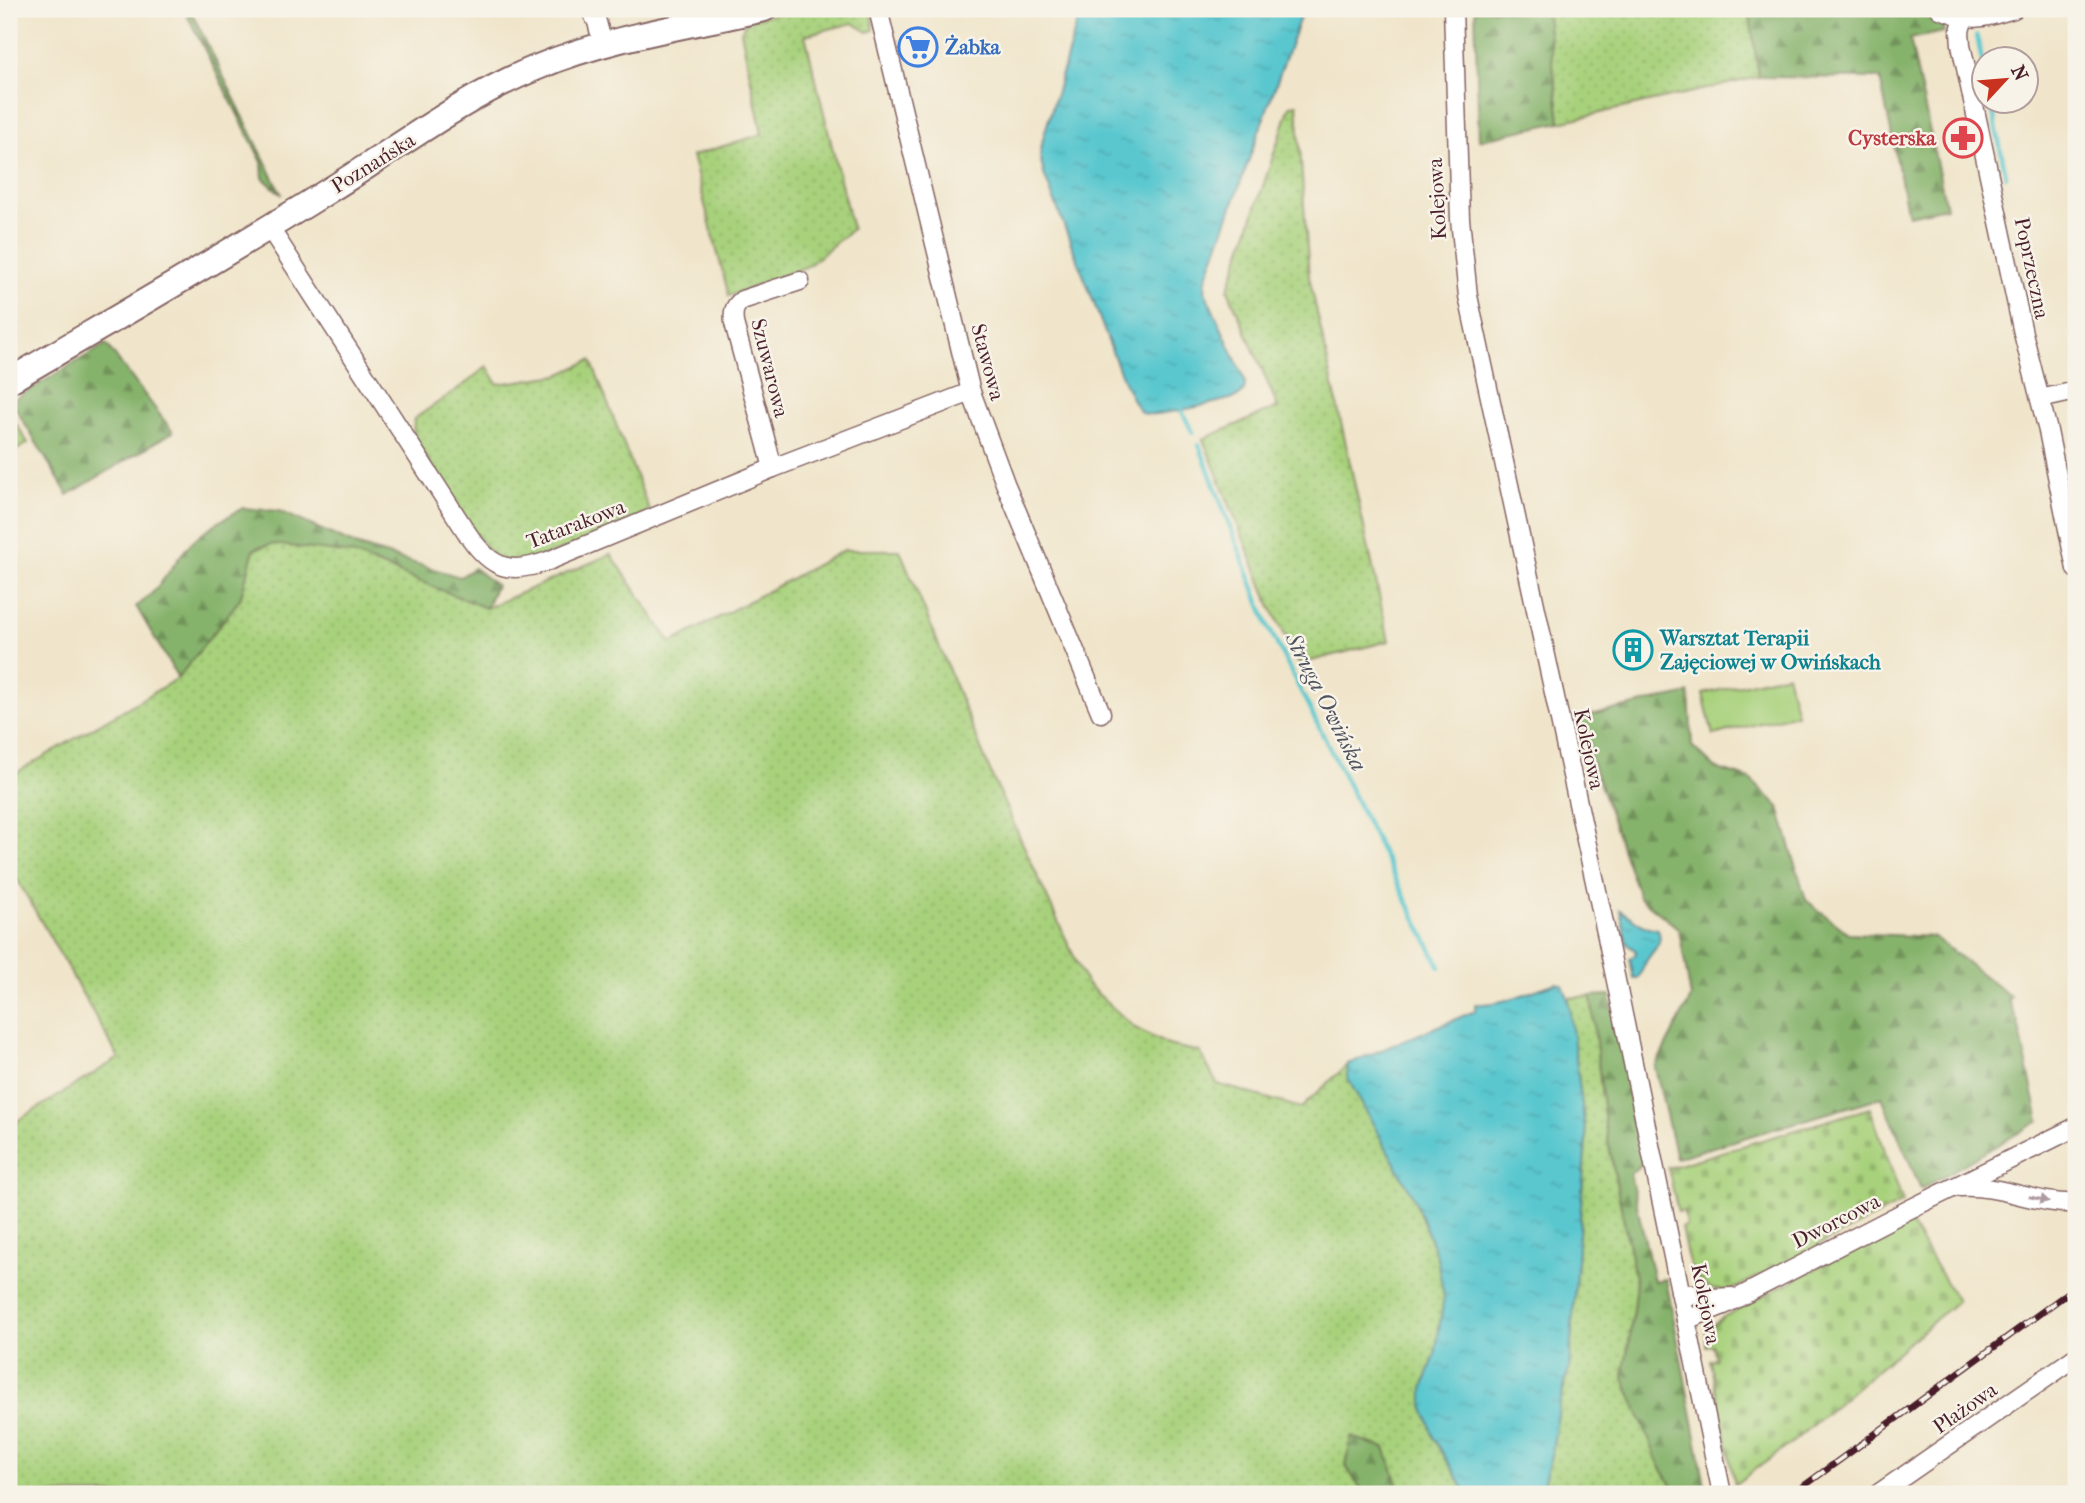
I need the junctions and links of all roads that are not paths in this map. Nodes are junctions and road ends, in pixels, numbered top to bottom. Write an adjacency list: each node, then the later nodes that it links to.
1 (590, 9): 8 (street)
2 (764, 9): 8 (main road, Poznańska)
3 (878, 9): 13 (street, Stawowa)
4 (1453, 9): 23 (street, Kolejowa)
5 (1940, 9): 7 (street)
6 (2014, 9): 7 (street)
7 (1964, 17): 14 (street, Poprzeczna)
8 (603, 45): 9 (main road, Poznańska)
9 (269, 227): 11 (main road, Poznańska); 15 (street, Tatarakowa)
10 (800, 281): 15 (street, Szuwarowa)
11 (9, 381)
12 (2076, 391): 14 (street)
13 (971, 392): 15 (street, Tatarakowa); 17 (street, Stawowa)
14 (2040, 399): 16 (street, Poprzeczna)
15 (773, 468)
16 (2076, 569)
17 (1101, 713)
18 (2076, 1127): 19 (street, Dworcowa)
19 (2001, 1165): 20 (street, Dworcowa); 21 (street)
20 (1954, 1187): 21 (street, Dworcowa); 24 (street, Dworcowa)
21 (2002, 1190): 22 (street, Dworcowa, one-way to 22)
22 (2076, 1203)
23 (1680, 1292): 24 (street, Dworcowa); 25 (street, Kolejowa)
24 (1739, 1296): 25 (street, Dworcowa)
25 (1686, 1320): 27 (street, Kolejowa)
26 (2076, 1357): 28 (street, Plażowa)
27 (1722, 1494)
28 (1878, 1494)

